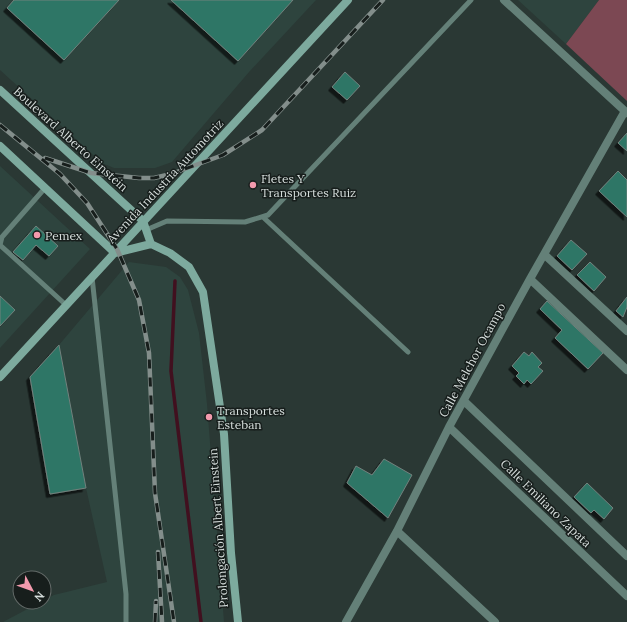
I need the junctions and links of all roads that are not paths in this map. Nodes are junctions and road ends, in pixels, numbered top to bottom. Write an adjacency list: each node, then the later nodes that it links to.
1 (348, 0): 9 (main road, Avenida Industria Automotriz)
2 (470, 0): 8 (lane)
3 (504, 0): 5 (street)
4 (0, 90): 9 (main road, Boulevard Alberto Einstein)
5 (626, 112): 13 (street, Calle Melchor Ocampo)
6 (0, 146): 7 (main road)
7 (45, 188): 12 (main road); 16 (lane)
8 (264, 218): 10 (lane); 18 (lane)
9 (143, 221): 10 (main road); 12 (main road, Avenida Industria Automotriz)
10 (146, 230): 11 (main road)
11 (151, 244): 12 (main road); 27 (main road, Prolongación Albert Einstein)
12 (115, 253): 14 (main road, Avenida Industria Automotriz)
13 (545, 254): 15 (street, Calle Melchor Ocampo); 17 (street)
14 (92, 277): 16 (main road, Avenida Industria Automotriz); 26 (lane)
15 (530, 279): 19 (street); 21 (street, Calle Melchor Ocampo)
16 (66, 305): 20 (main road, Avenida Industria Automotriz)
17 (627, 331)
18 (408, 352)
19 (627, 370)
20 (0, 377)
21 (464, 401): 22 (street, Calle Melchor Ocampo); 24 (street)
22 (449, 427): 23 (street, Calle Melchor Ocampo); 25 (street, Calle Emiliano Zapata)
23 (397, 531): 28 (street, Calle Melchor Ocampo); 29 (street)
24 (627, 556)
25 (627, 596)
26 (126, 622)
27 (238, 622)
28 (346, 622)
29 (495, 622)

